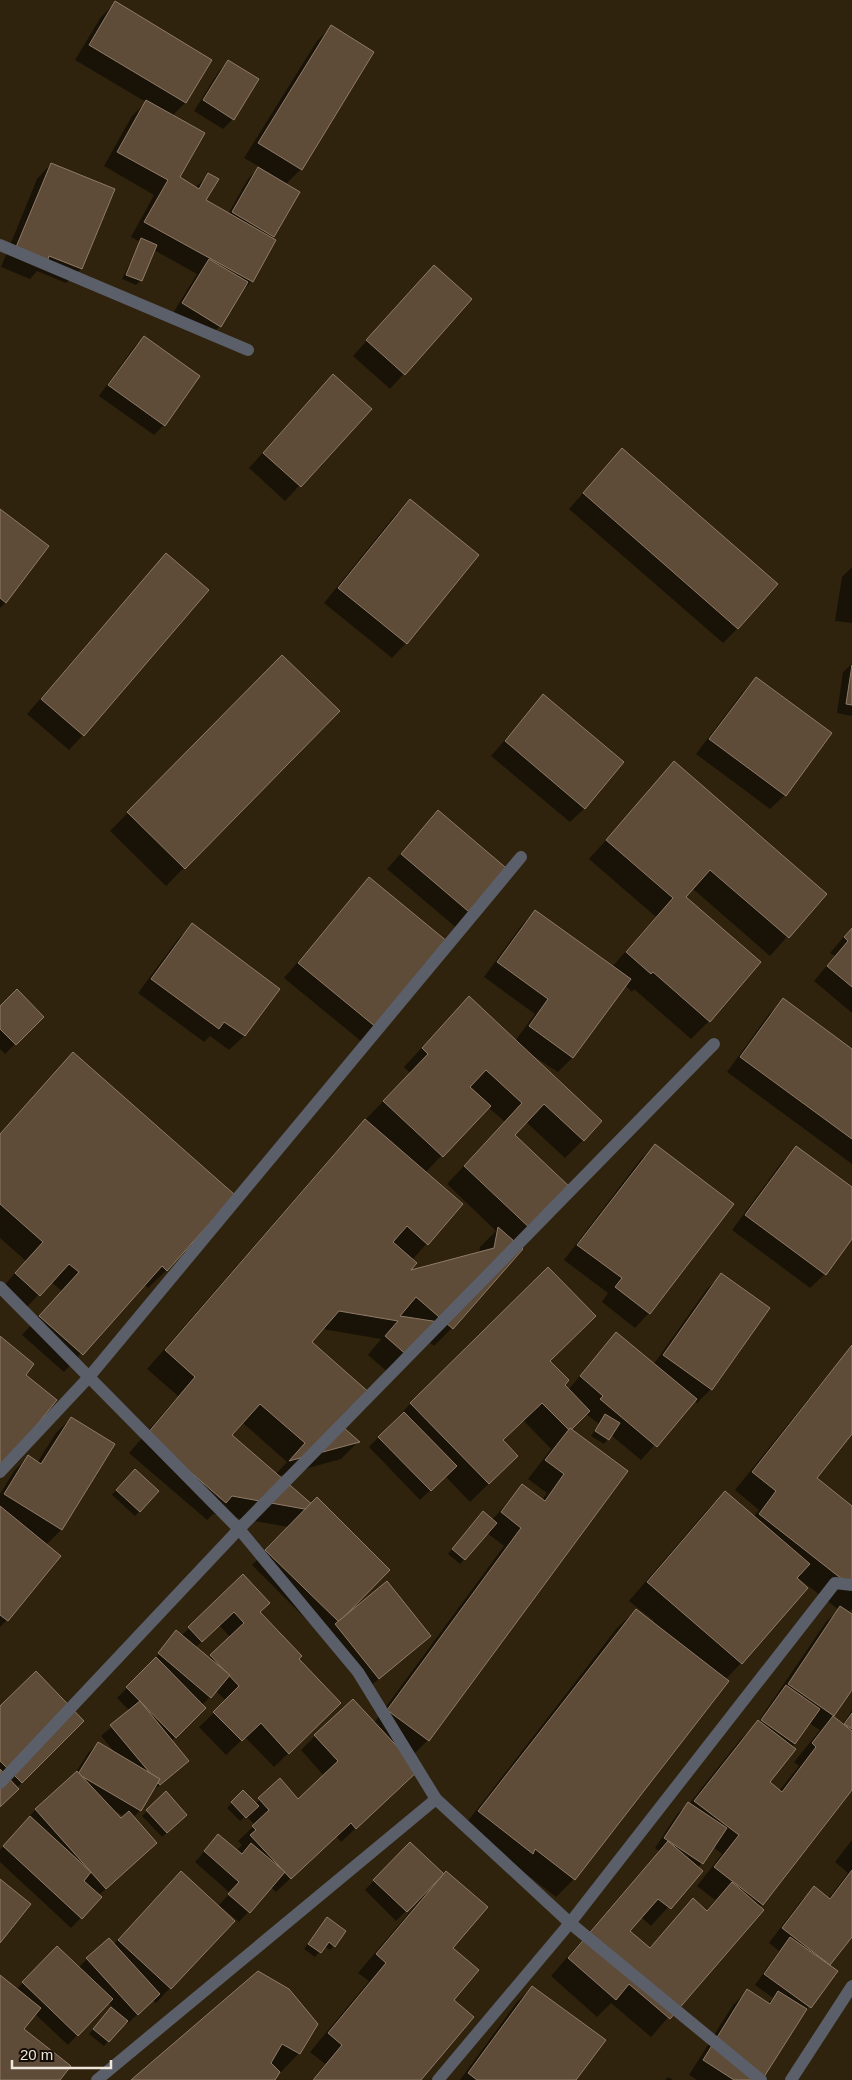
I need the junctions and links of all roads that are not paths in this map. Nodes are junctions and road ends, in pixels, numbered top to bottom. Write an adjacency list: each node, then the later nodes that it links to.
1 (0, 245): 2 (street)
2 (248, 350)
3 (521, 857): 6 (street)
4 (714, 1044): 8 (street)
5 (0, 1287): 6 (street)
6 (88, 1377): 7 (street); 8 (street)
7 (0, 1472)
8 (239, 1529): 10 (street); 11 (street)
9 (852, 1585): 12 (street)
10 (0, 1783)
11 (436, 1799): 12 (street); 14 (street)
12 (570, 1923): 15 (street); 16 (street)
13 (852, 1986): 17 (street)
14 (97, 2080)
15 (438, 2080)
16 (761, 2080)
17 (792, 2080)

